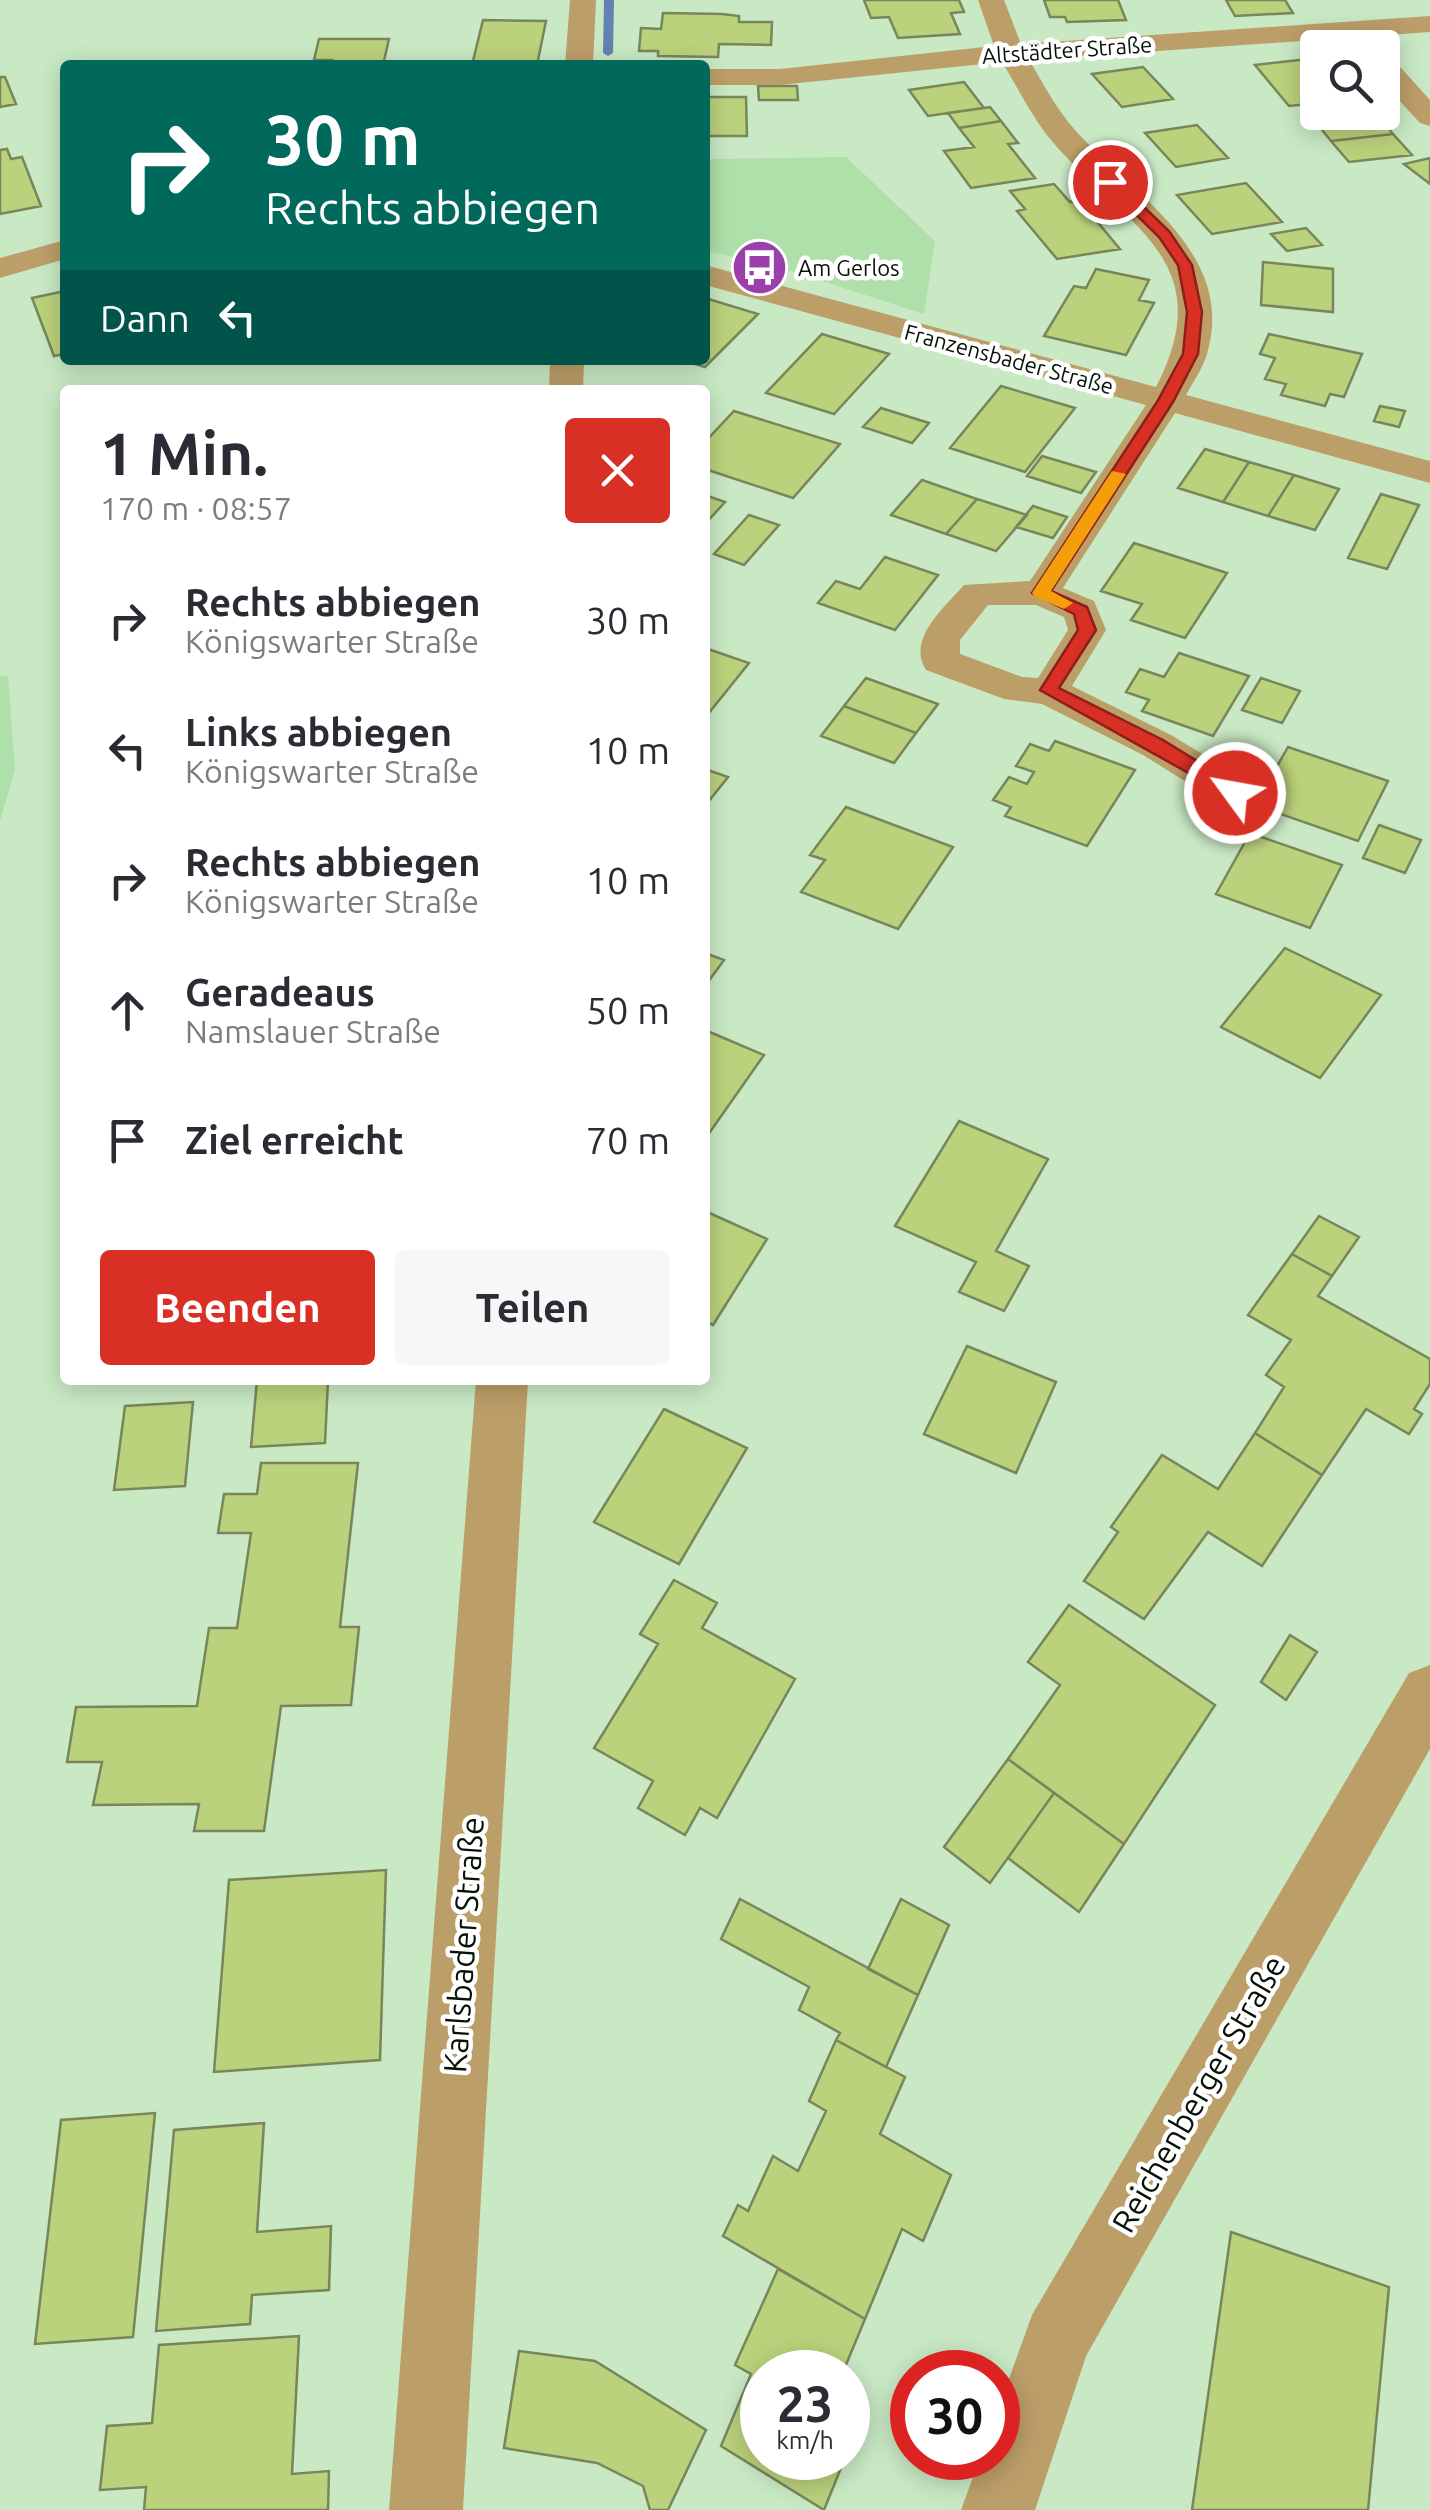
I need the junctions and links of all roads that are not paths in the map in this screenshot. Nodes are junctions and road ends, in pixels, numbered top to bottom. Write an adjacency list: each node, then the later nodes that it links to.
1 (583, 0): 9 (street)
2 (991, 0): 8 (street)
3 (1332, 0): 5 (street)
4 (1430, 24): 6 (street, Altstädter Straße)
5 (1354, 30)
6 (1400, 30)
7 (1300, 41): 8 (street, Altstädter Straße)
8 (1010, 53): 10 (street, Altstädter Straße); 16 (street)
9 (579, 60)
10 (710, 77)
11 (1400, 84): 12 (street)
12 (1430, 117)
13 (60, 250): 14 (street)
14 (0, 268)
15 (710, 276): 16 (street, Franzensbader Straße)
16 (1165, 402): 17 (street, Franzensbader Straße); 18 (street)
17 (1430, 472)
18 (1041, 593): 19 (street); 19 (street)
19 (1049, 690): 20 (street)
20 (1235, 793)
21 (502, 1385): 23 (street, Karlsbader Straße)
22 (1430, 1692): 24 (street, Reichenberger Straße)
23 (426, 2510)
24 (998, 2510)

